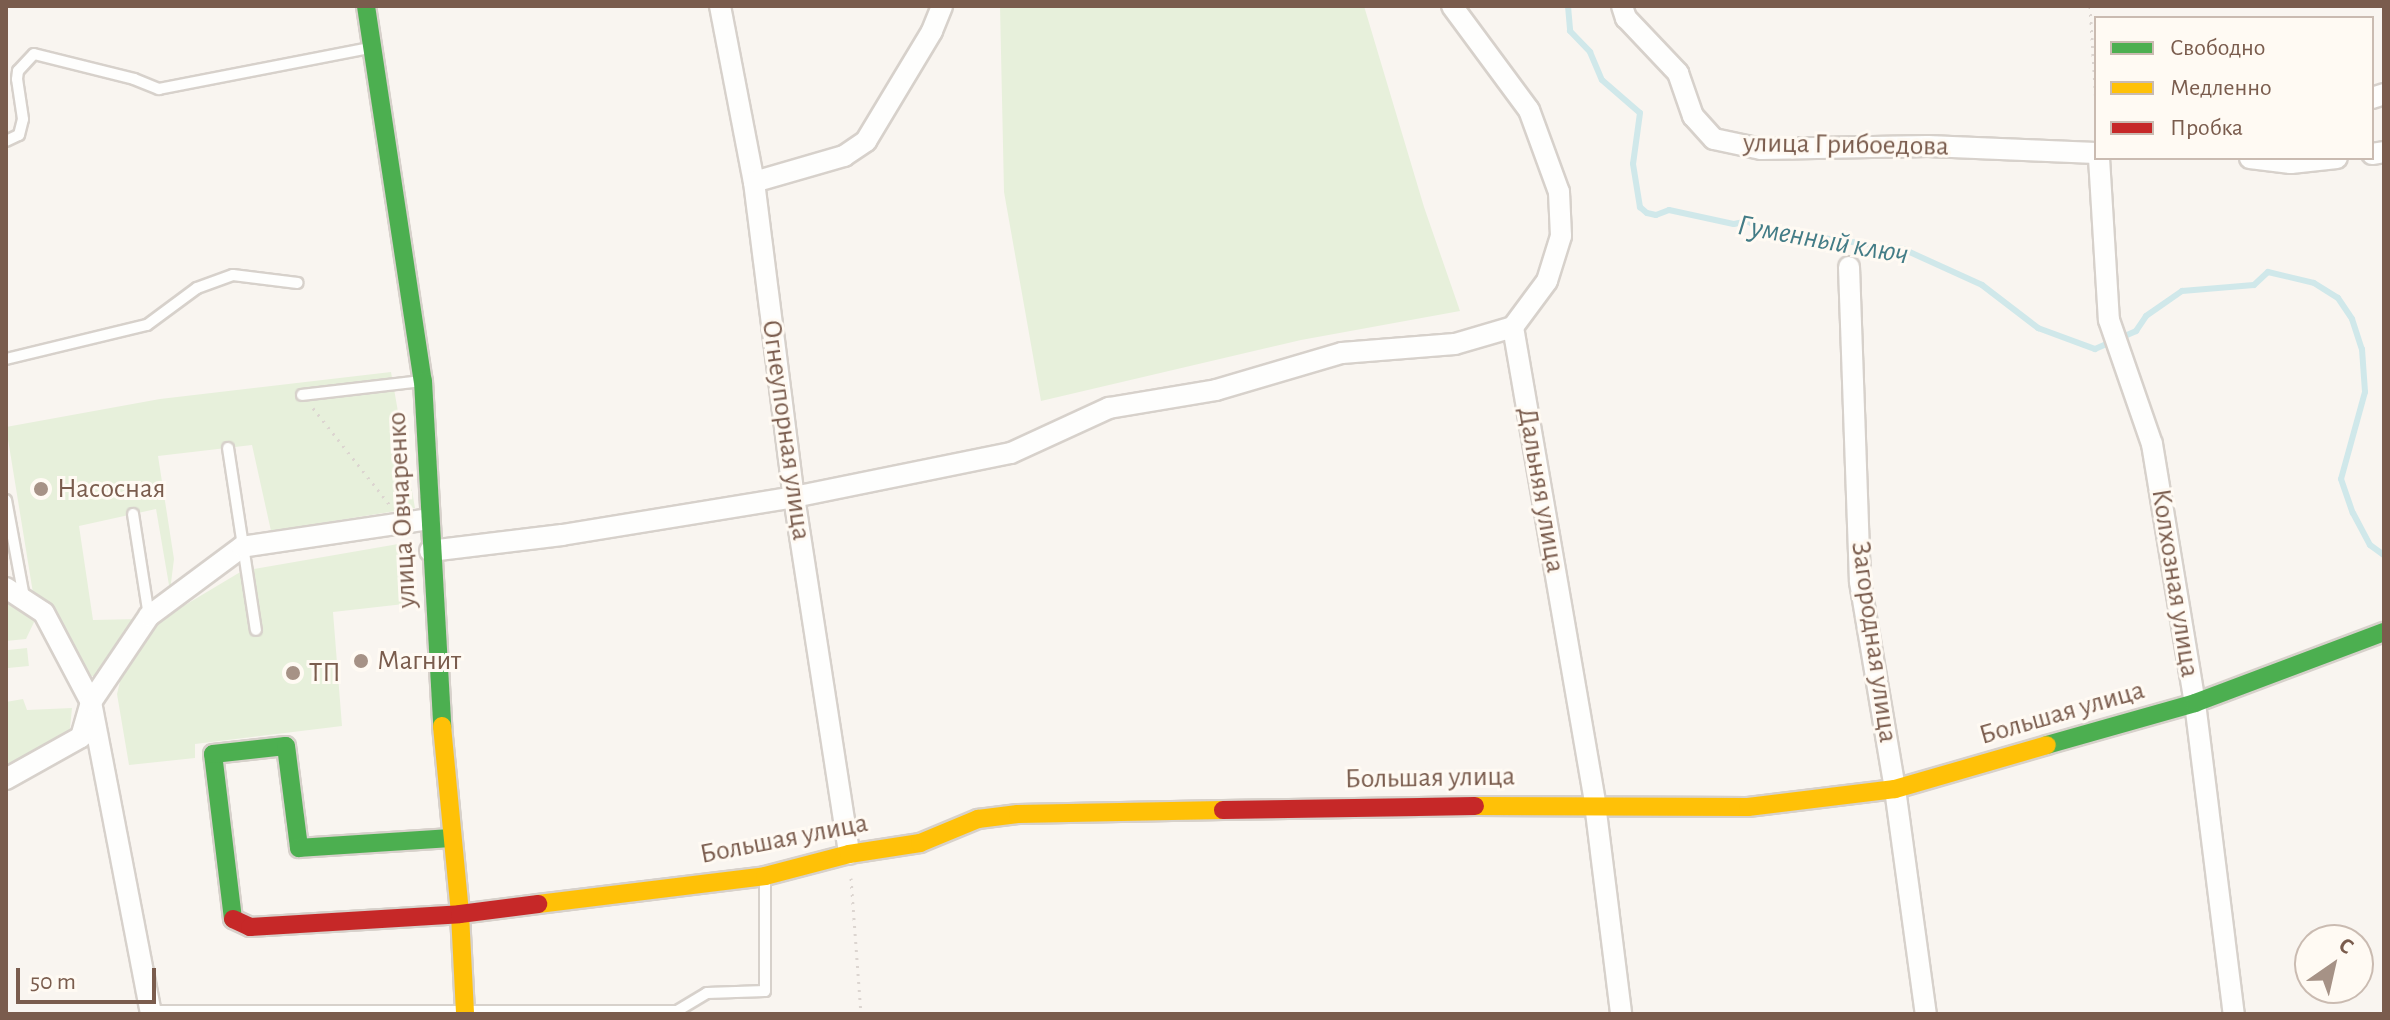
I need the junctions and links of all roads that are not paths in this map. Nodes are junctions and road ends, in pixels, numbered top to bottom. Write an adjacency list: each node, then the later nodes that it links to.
1 (366, 6): 6 (street, улица Овчаренко)
2 (720, 6): 12 (street, Огнеупорная улица)
3 (942, 6): 12 (street)
4 (1622, 6): 8 (street, улица Грибоедова)
5 (1454, 7): 15 (street)
6 (375, 47): 7 (lane); 17 (street, улица Овчаренко)
7 (6, 141)
8 (2094, 156)
9 (2098, 160): 32 (street, Колхозная улица)
10 (2266, 160): 11 (street)
11 (2319, 160)
12 (754, 182): 20 (street, Огнеупорная улица)
13 (1849, 267): 34 (street, Загородная улица)
14 (298, 283): 16 (lane)
15 (1513, 327): 20 (street); 35 (street, Дальняя улица)
16 (6, 359)
17 (423, 381): 18 (lane); 23 (street, улица Овчаренко)
18 (302, 395)
19 (228, 448): 24 (lane)
20 (794, 497): 25 (street); 37 (street, Огнеупорная улица)
21 (6, 500): 27 (lane)
22 (133, 514): 28 (lane)
23 (429, 519): 24 (street); 25 (street, улица Овчаренко)
24 (242, 547): 28 (street); 29 (lane)
25 (430, 551): 36 (street, улица Овчаренко)
26 (6, 588): 27 (street)
27 (25, 599): 31 (street)
28 (149, 616): 31 (street)
29 (256, 630)
30 (2384, 632): 32 (street, Большая улица)
31 (91, 702): 33 (street); 42 (street)
32 (2195, 703): 34 (street, Большая улица); 45 (street, Колхозная улица)
33 (6, 779)
34 (1895, 789): 35 (street, Большая улица); 44 (street, Загородная улица)
35 (1595, 804): 37 (street, Большая улица); 43 (street, Дальняя улица)
36 (450, 838): 39 (street, улица Овчаренко); 39 (street, Большая улица)
37 (849, 854): 38 (street, Большая улица)
38 (765, 876): 39 (street, Большая улица); 40 (lane)
39 (460, 914): 40 (street, улица Овчаренко)
40 (465, 1011): 41 (lane)
41 (251, 1012): 42 (lane)
42 (151, 1013)
43 (1621, 1014)
44 (1926, 1014)
45 (2234, 1014)

